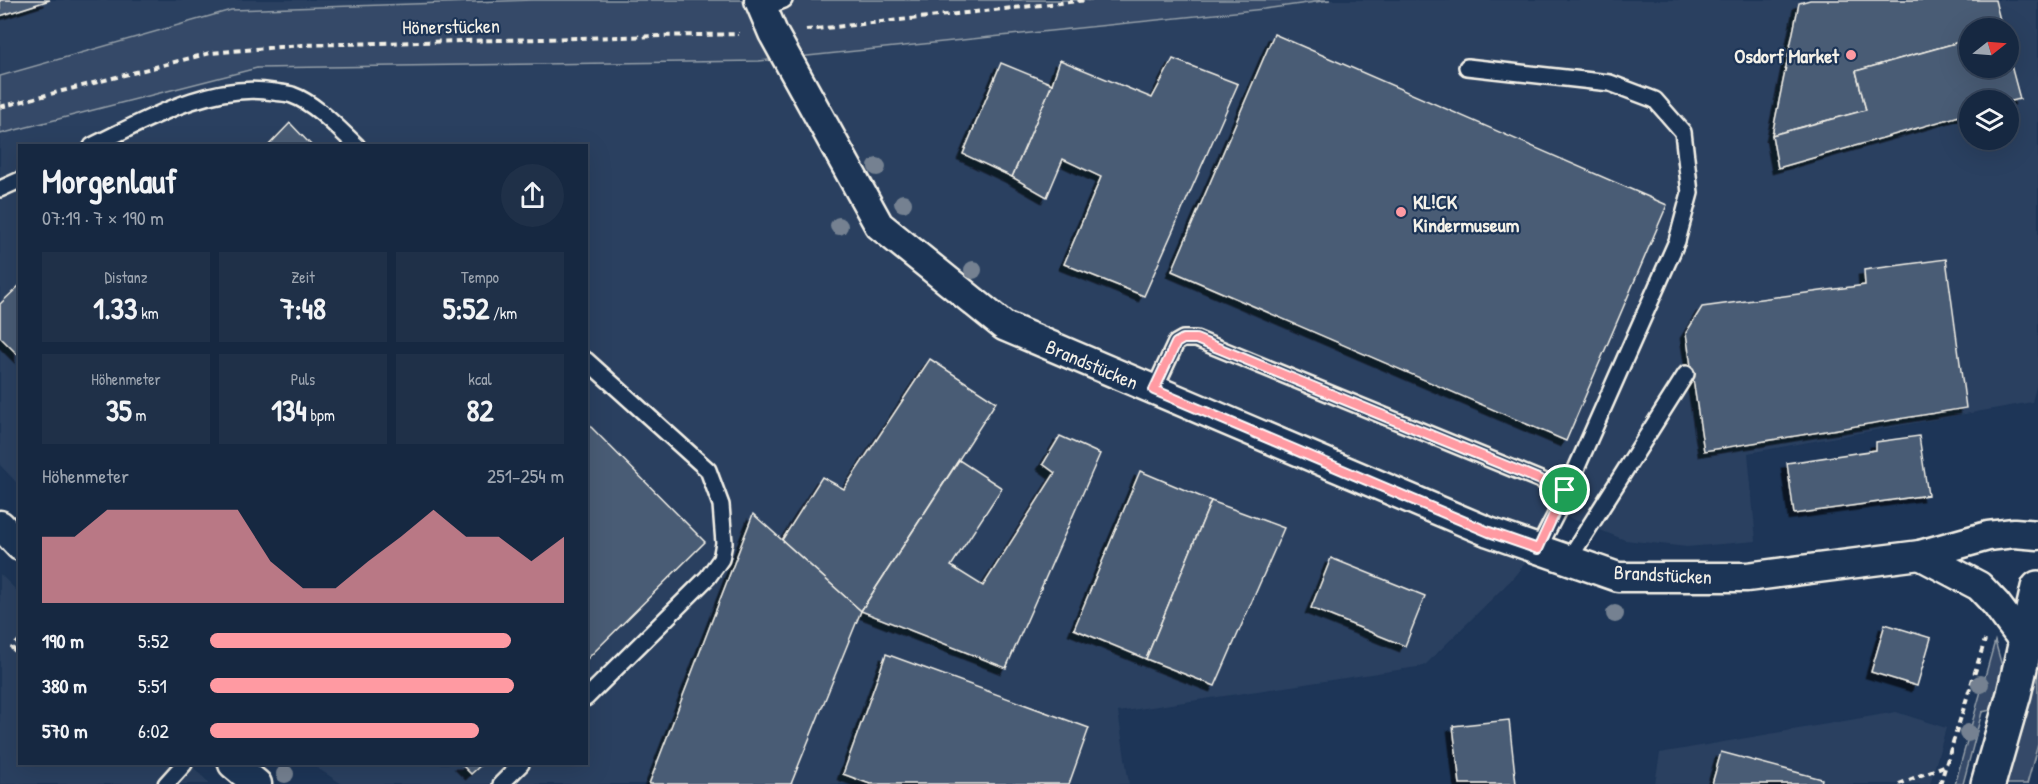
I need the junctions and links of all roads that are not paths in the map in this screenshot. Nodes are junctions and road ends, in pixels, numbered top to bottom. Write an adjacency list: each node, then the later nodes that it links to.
1 (770, 10): 9 (street, Brandstücken)
2 (1467, 67): 10 (lane)
3 (96, 144): 4 (lane)
4 (355, 144)
5 (18, 181): 6 (lane)
6 (0, 189)
7 (588, 362): 19 (lane)
8 (1686, 374): 16 (lane)
9 (1154, 390): 10 (lane); 14 (street, Brandstücken)
10 (1565, 490): 14 (lane)
11 (0, 525): 13 (street)
12 (2038, 535): 15 (street, Brandstücken)
13 (18, 544)
14 (1538, 549): 16 (street, Brandstücken)
15 (1920, 555): 16 (street, Brandstücken); 18 (street)
16 (1569, 560)
17 (2038, 588): 18 (street)
18 (2025, 643): 26 (street)
19 (588, 696)
20 (183, 765): 23 (lane)
21 (234, 765): 24 (street)
22 (520, 765): 25 (lane)
23 (166, 784)
24 (257, 784)
25 (501, 784)
26 (1988, 784)

